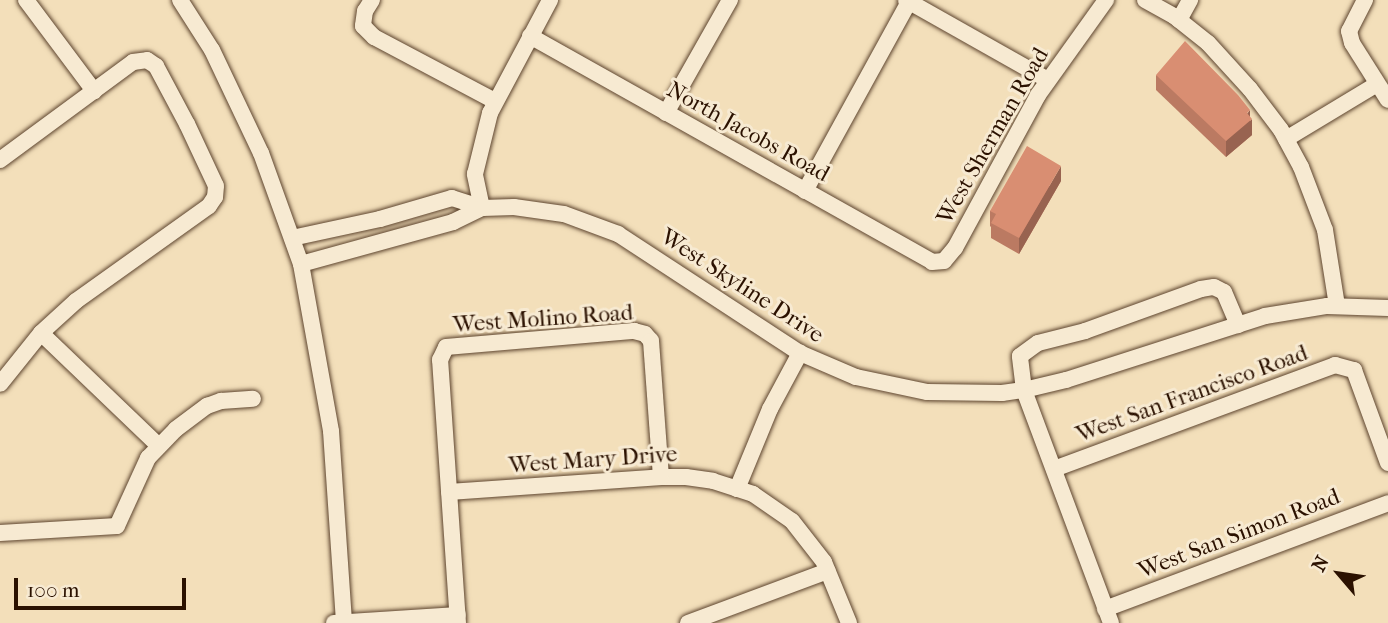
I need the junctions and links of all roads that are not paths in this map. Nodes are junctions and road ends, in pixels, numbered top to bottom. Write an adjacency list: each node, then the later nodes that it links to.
1 (26, 0): 15 (street)
2 (180, 0): 23 (street)
3 (372, 0): 17 (street)
4 (550, 0): 12 (street)
5 (730, 0): 18 (street)
6 (1106, 0): 13 (street, West Sherman Road)
7 (1145, 0): 11 (street)
8 (1190, 0): 11 (street)
9 (1365, 0): 14 (street)
10 (908, 1): 13 (street); 21 (street)
11 (1179, 20): 19 (street)
12 (530, 36): 17 (street); 18 (street, North Jacobs Road)
13 (1048, 80): 24 (street, West Sherman Road)
14 (1377, 84): 16 (street); 19 (street)
15 (94, 91): 20 (street); 29 (street)
16 (1388, 100)
17 (495, 101): 22 (street)
18 (666, 113): 21 (street, North Jacobs Road)
19 (1286, 139): 26 (street)
20 (0, 160)
21 (805, 191): 24 (street, North Jacobs Road)
22 (482, 208): 23 (street, West Skyline Drive); 25 (street, West Skyline Drive); 30 (street, West Skyline Drive)
23 (292, 238): 25 (street)
24 (944, 261)
25 (301, 264): 46 (street)
26 (1337, 306): 27 (street, West Skyline Drive); 28 (street, West Skyline Drive)
27 (1388, 308)
28 (1238, 325): 32 (street, West Skyline Drive); 32 (street)
29 (41, 333): 31 (street); 34 (street)
30 (800, 353): 32 (street, West Skyline Drive); 38 (street)
31 (0, 384)
32 (1024, 390): 36 (street)
33 (253, 399): 34 (street)
34 (159, 446): 41 (street)
35 (1388, 463): 36 (street, West San Francisco Road)
36 (1054, 469): 43 (street)
37 (661, 477): 38 (street, West Mary Drive); 39 (street, West Mary Drive); 39 (street, West Molino Road)
38 (737, 489): 42 (street, West Mary Drive)
39 (449, 492): 44 (street)
40 (1388, 503): 43 (street, West San Simon Road)
41 (0, 533)
42 (828, 571): 47 (street); 48 (street, West Mary Drive)
43 (1108, 616)
44 (458, 619): 46 (street)
45 (334, 623): 46 (street)
46 (344, 623)
47 (688, 623)
48 (849, 623)

